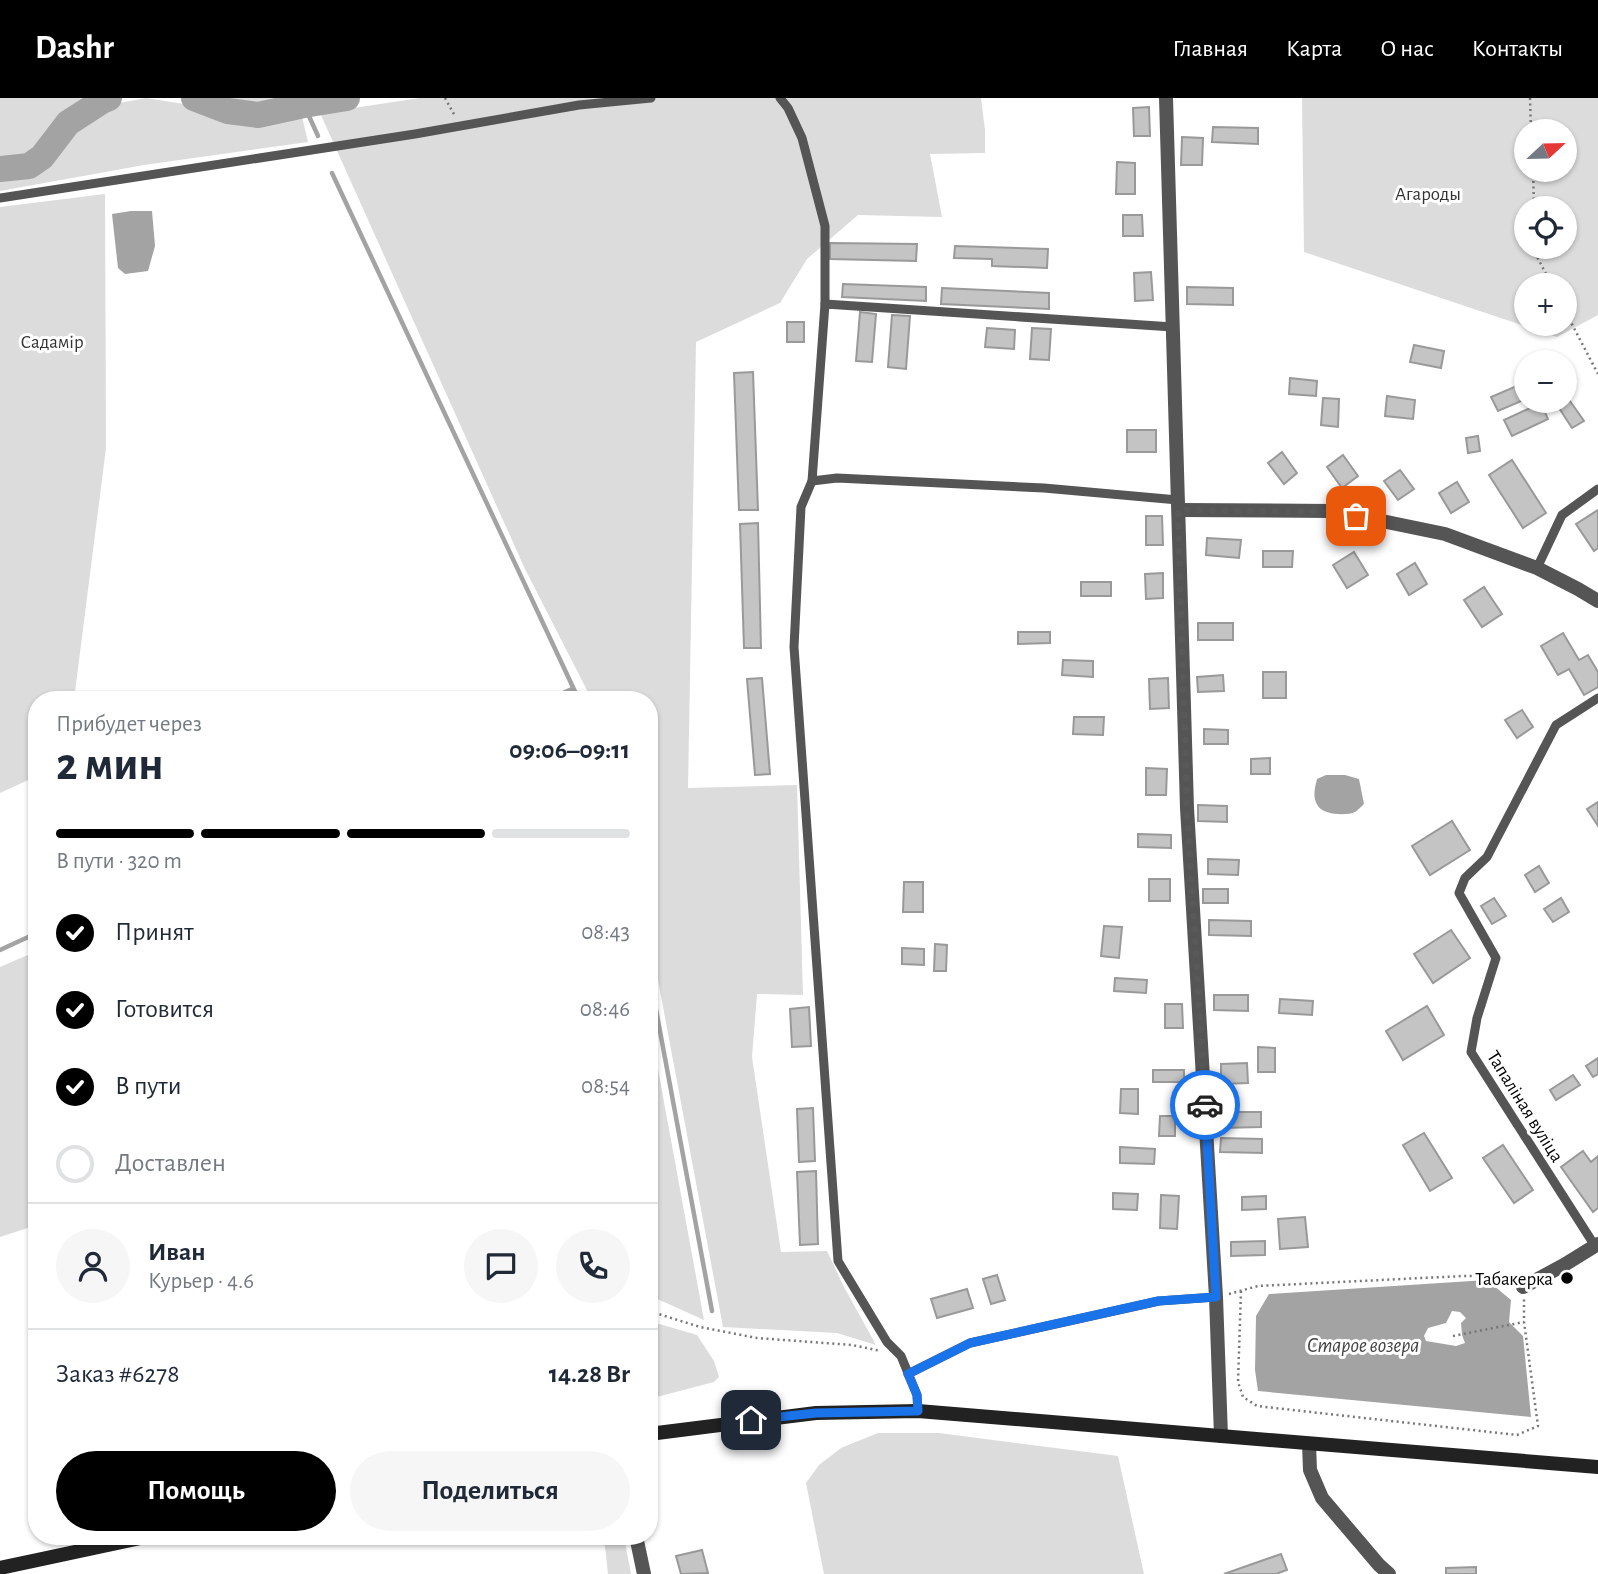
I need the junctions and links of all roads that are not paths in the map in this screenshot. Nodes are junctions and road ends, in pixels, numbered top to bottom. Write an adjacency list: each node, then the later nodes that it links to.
1 (651, 98): 4 (lane)
2 (780, 98): 5 (lane)
3 (1166, 98): 6 (street)
4 (0, 198)
5 (825, 304): 6 (lane); 7 (lane)
6 (1173, 327): 9 (street)
7 (812, 481): 9 (lane); 16 (lane)
8 (1598, 489): 10 (lane)
9 (1178, 505): 10 (street); 15 (street)
10 (1537, 568): 11 (street)
11 (1598, 601)
12 (1598, 698): 13 (lane, Тапаліная вуліца)
13 (1597, 1245): 14 (street)
14 (1523, 1287)
15 (1216, 1297): 16 (lane); 19 (street)
16 (908, 1374): 17 (lane)
17 (918, 1411): 18 (main road); 19 (main road)
18 (658, 1433)
19 (1221, 1436): 20 (main road)
20 (1309, 1444): 21 (main road); 26 (street)
21 (1598, 1467)
22 (108, 1545): 24 (main road)
23 (638, 1545): 25 (street)
24 (0, 1568)
25 (644, 1574)
26 (1389, 1574)

